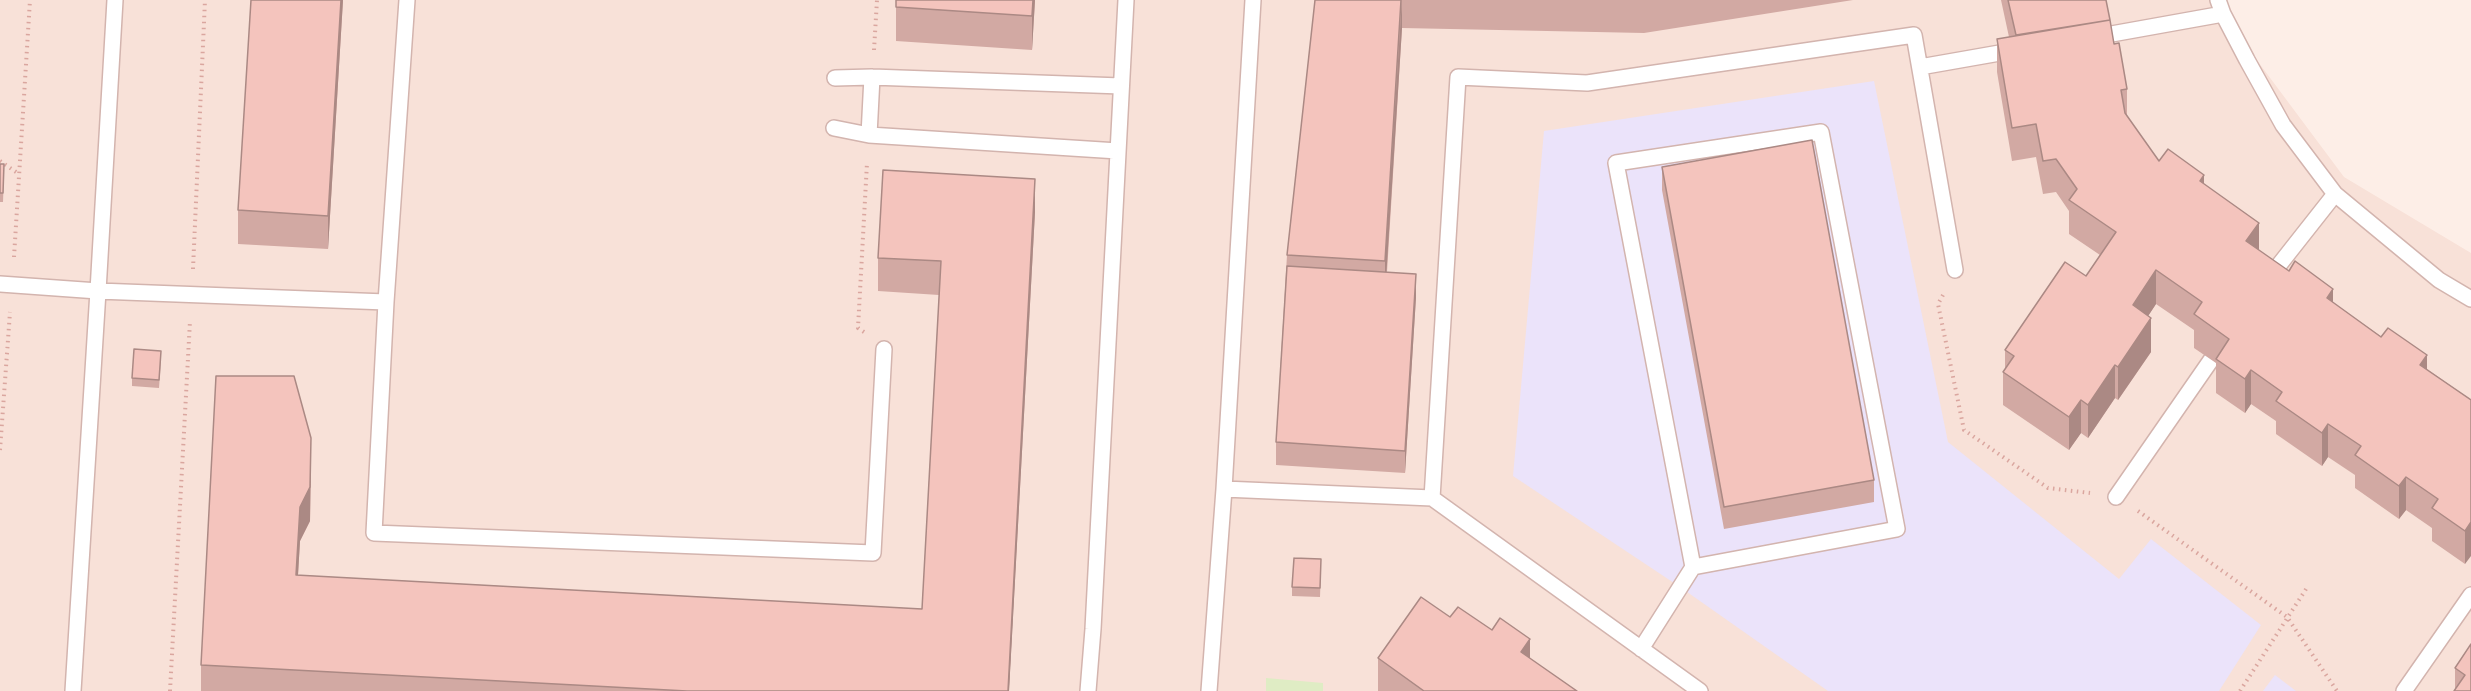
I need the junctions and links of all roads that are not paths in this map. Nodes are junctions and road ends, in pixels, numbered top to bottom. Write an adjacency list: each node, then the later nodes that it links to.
1 (115, 0): 19 (lane)
2 (406, 0): 21 (lane)
3 (1126, 0): 11 (lane)
4 (1253, 0): 24 (lane)
5 (2220, 7): 6 (lane); 15 (lane)
6 (2106, 35)
7 (2011, 51): 8 (lane)
8 (1920, 67): 16 (lane); 26 (lane)
9 (835, 78): 10 (lane)
10 (872, 78): 11 (lane); 13 (lane)
11 (1121, 86): 14 (lane)
12 (834, 128): 13 (lane)
13 (868, 135): 14 (lane)
14 (1118, 151): 31 (lane)
15 (2335, 194): 18 (lane); 20 (lane)
16 (1955, 270)
17 (6, 284): 19 (lane)
18 (2262, 286)
19 (98, 291): 21 (lane); 30 (lane)
20 (2471, 299)
21 (386, 302): 22 (lane)
22 (884, 349)
23 (2211, 360): 25 (lane)
24 (1224, 489): 26 (lane); 32 (lane)
25 (2116, 496)
26 (1432, 498): 29 (lane)
27 (1693, 567): 27 (lane); 29 (lane)
28 (2471, 595): 34 (lane)
29 (1641, 649): 33 (lane)
30 (73, 691)
31 (1088, 691)
32 (1209, 691)
33 (1700, 691)
34 (2404, 691)

